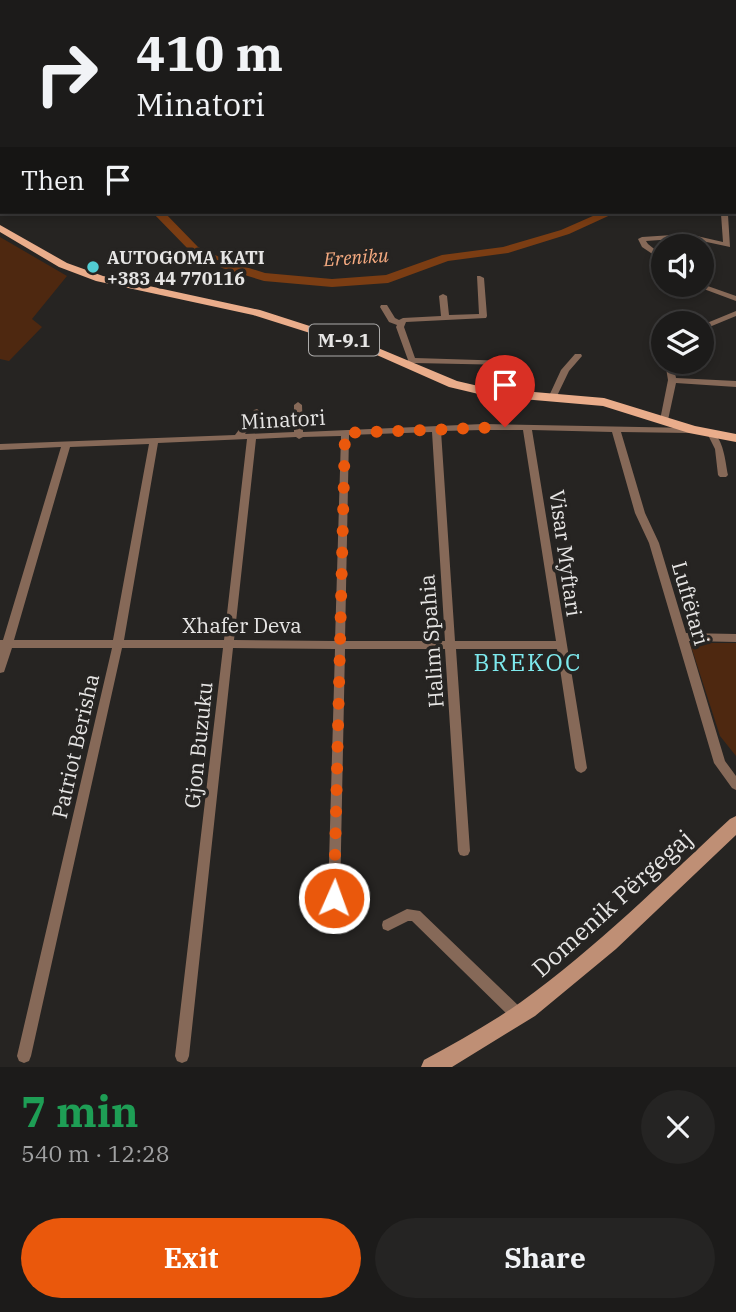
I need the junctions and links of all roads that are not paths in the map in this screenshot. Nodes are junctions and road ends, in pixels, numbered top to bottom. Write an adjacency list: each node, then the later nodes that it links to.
1 (724, 214): 4 (street)
2 (0, 228): 16 (main road, M-9.1)
3 (651, 238): 5 (street)
4 (714, 242)
5 (651, 250)
6 (480, 278): 12 (street)
7 (714, 291): 9 (street)
8 (443, 296): 12 (street)
9 (736, 299)
10 (384, 307): 14 (street)
11 (736, 313): 13 (street)
12 (445, 316): 14 (street)
13 (714, 323)
14 (401, 324): 16 (street)
15 (578, 356): 21 (street)
16 (410, 363): 17 (street); 21 (main road, M-9.1)
17 (510, 363)
18 (671, 374): 19 (street)
19 (672, 380): 20 (street); 24 (street)
20 (736, 384)
21 (553, 396): 24 (main road, M-9.1)
22 (298, 405): 31 (street)
23 (257, 412): 32 (street)
24 (664, 420): 28 (main road, M-9.1)
25 (527, 427): 26 (street, Minatori); 27 (street, Minatori); 46 (street, Visar Myftari)
26 (436, 429): 29 (street, Minatori); 45 (street, Halim Spahia)
27 (616, 429): 28 (street, Minatori); 39 (street, Luftëtari)
28 (694, 429): 30 (main road, M-9.1)
29 (345, 433): 31 (street, Minatori); 44 (street)
30 (710, 433): 34 (main road, M-9.1); 38 (street)
31 (299, 436): 33 (street, Minatori)
32 (237, 438): 33 (street, Minatori); 35 (street, Minatori)
33 (252, 438): 43 (street, Gjon Buzuku)
34 (736, 438)
35 (154, 443): 36 (street, Minatori); 42 (street, Patriot Berisha)
36 (66, 446): 37 (street, Minatori); 41 (street)
37 (0, 447)
38 (723, 475)
39 (681, 637): 40 (street); 49 (street, Luftëtari)
40 (736, 638)
41 (4, 644): 42 (street, Xhafer Deva); 47 (street)
42 (118, 644): 43 (street, Xhafer Deva); 55 (street, Patriot Berisha)
43 (228, 644): 44 (street, Xhafer Deva); 56 (street, Gjon Buzuku)
44 (340, 644): 45 (street, Xhafer Deva); 52 (street)
45 (450, 645): 46 (street, Xhafer Deva); 51 (street, Halim Spahia)
46 (560, 645): 48 (street, Visar Myftari)
47 (0, 669)
48 (581, 768)
49 (736, 785)
50 (736, 824): 54 (main road, Domenik Përgegaj)
51 (464, 851)
52 (334, 898)
53 (388, 925): 54 (street)
54 (519, 1016): 57 (main road, Domenik Përgegaj)
55 (24, 1056)
56 (181, 1056)
57 (431, 1067)

